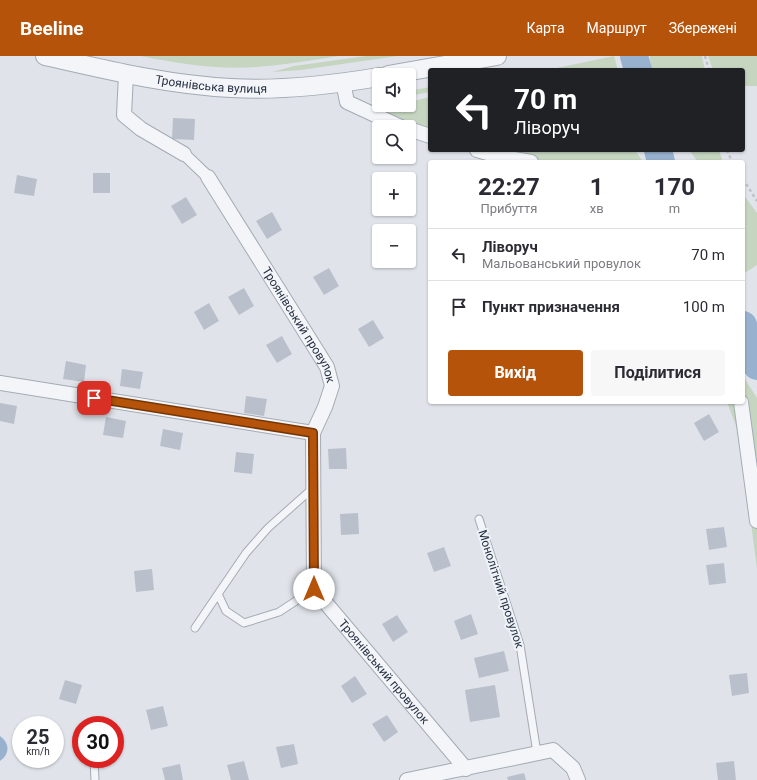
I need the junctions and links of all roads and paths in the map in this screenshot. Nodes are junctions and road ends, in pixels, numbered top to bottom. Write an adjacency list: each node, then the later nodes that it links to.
1 (46, 56): 8 (street, Троянівська вулиця)
2 (497, 56): 4 (street)
3 (705, 56): 6 (path)
4 (428, 68)
5 (428, 68): 7 (street)
6 (708, 68)
7 (416, 70)
8 (126, 74): 10 (street, Троянівська вулиця); 15 (street, Троянівський провулок)
9 (372, 77): 10 (street, Троянівська вулиця)
10 (343, 82): 11 (street)
11 (386, 120)
12 (416, 131): 13 (street)
13 (428, 135)
14 (484, 152): 16 (street)
15 (184, 154): 17 (street, Троянівський провулок)
16 (520, 160)
17 (208, 177): 22 (street, Троянівський провулок)
18 (745, 182): 19 (path)
19 (757, 201)
20 (0, 383): 22 (street)
21 (741, 404): 25 (street)
22 (313, 433): 23 (street, Троянівський провулок)
23 (314, 487): 26 (street, Троянівський провулок); 27 (lane)
24 (479, 519): 29 (lane, Монолітний провулок)
25 (757, 521)
26 (314, 589): 27 (lane); 31 (street, Троянівський провулок)
27 (218, 594): 28 (lane)
28 (195, 628)
29 (537, 753): 31 (street); 34 (street)
30 (94, 768): 32 (lane)
31 (466, 769): 33 (street)
32 (95, 780)
33 (407, 780)
34 (578, 780)

